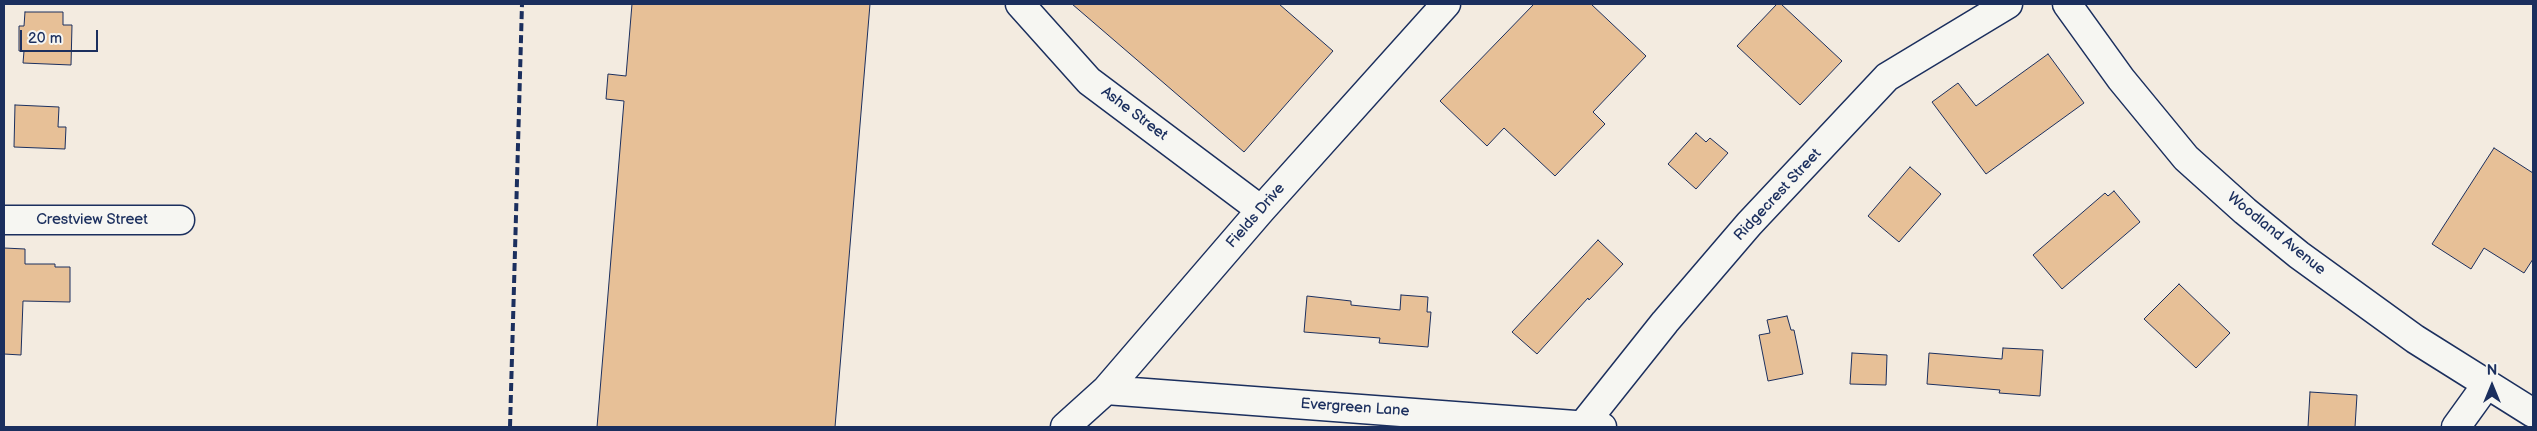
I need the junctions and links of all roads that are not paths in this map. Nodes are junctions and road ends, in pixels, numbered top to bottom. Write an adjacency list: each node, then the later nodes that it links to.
1 (1020, 4): 5 (street, Ashe Street)
2 (1446, 4): 5 (street, Fields Drive)
3 (2008, 4): 11 (street, Ridgecrest Street)
4 (2067, 4): 8 (street, Woodland Avenue)
5 (1261, 210): 9 (street, Fields Drive)
6 (4, 220): 7 (street, Crestview Street)
7 (180, 220)
8 (2487, 384): 10 (street, Woodland Avenue); 13 (street)
9 (1106, 390): 11 (street, Evergreen Lane); 12 (street, Fields Drive)
10 (2533, 413)
11 (1593, 426)
12 (1065, 427)
13 (2456, 427)

